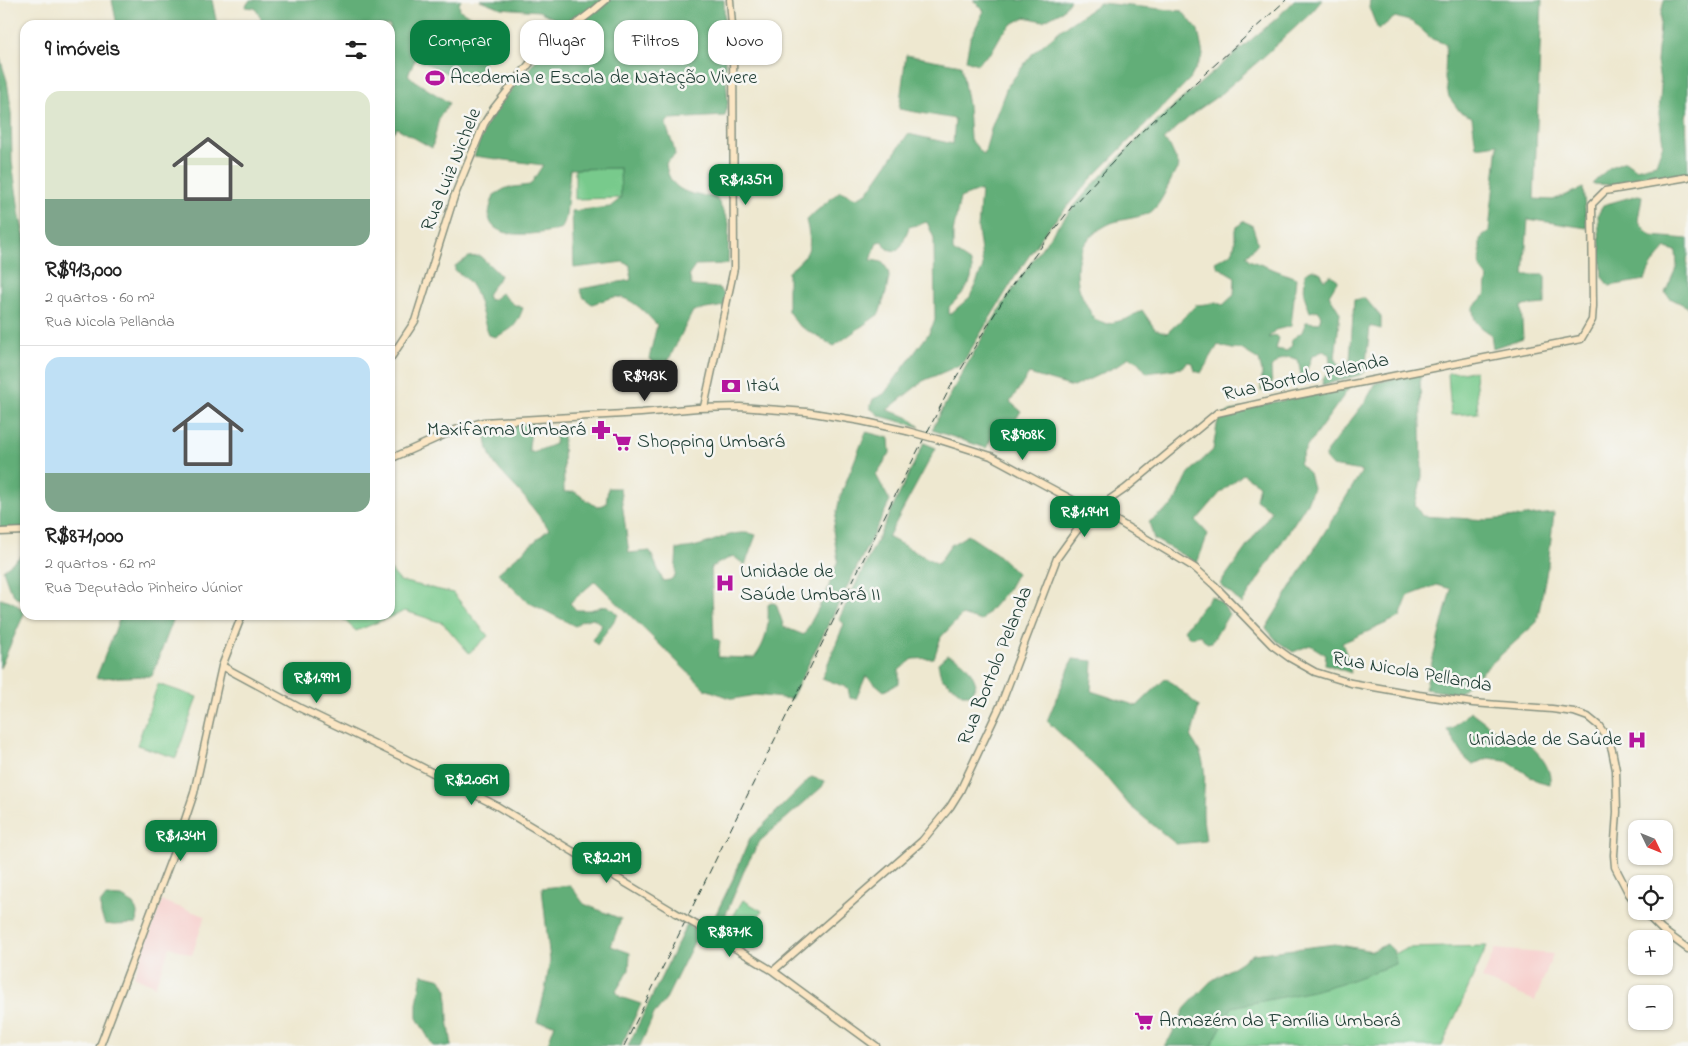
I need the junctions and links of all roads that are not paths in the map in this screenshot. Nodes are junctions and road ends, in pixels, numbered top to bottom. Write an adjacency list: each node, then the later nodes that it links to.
1 (606, 0): 4 (street, Rua Luiz Nichele)
2 (730, 0): 5 (street)
3 (1688, 177): 7 (street, Rua Bortolo Pelanda)
4 (395, 352)
5 (704, 407): 6 (street, Rua Nicola Pellanda); 7 (street, Rua Nicola Pellanda, bridge)
6 (395, 458)
7 (1093, 511): 12 (street, Rua Nicola Pellanda); 15 (street, Rua Bortolo Pelanda)
8 (20, 531): 9 (street)
9 (0, 532)
10 (240, 620): 11 (street)
11 (222, 666): 15 (street, bridge); 16 (street)
12 (1628, 892)
13 (1652, 920): 14 (street)
14 (1688, 949)
15 (773, 971): 17 (street)
16 (100, 1046)
17 (876, 1046)

